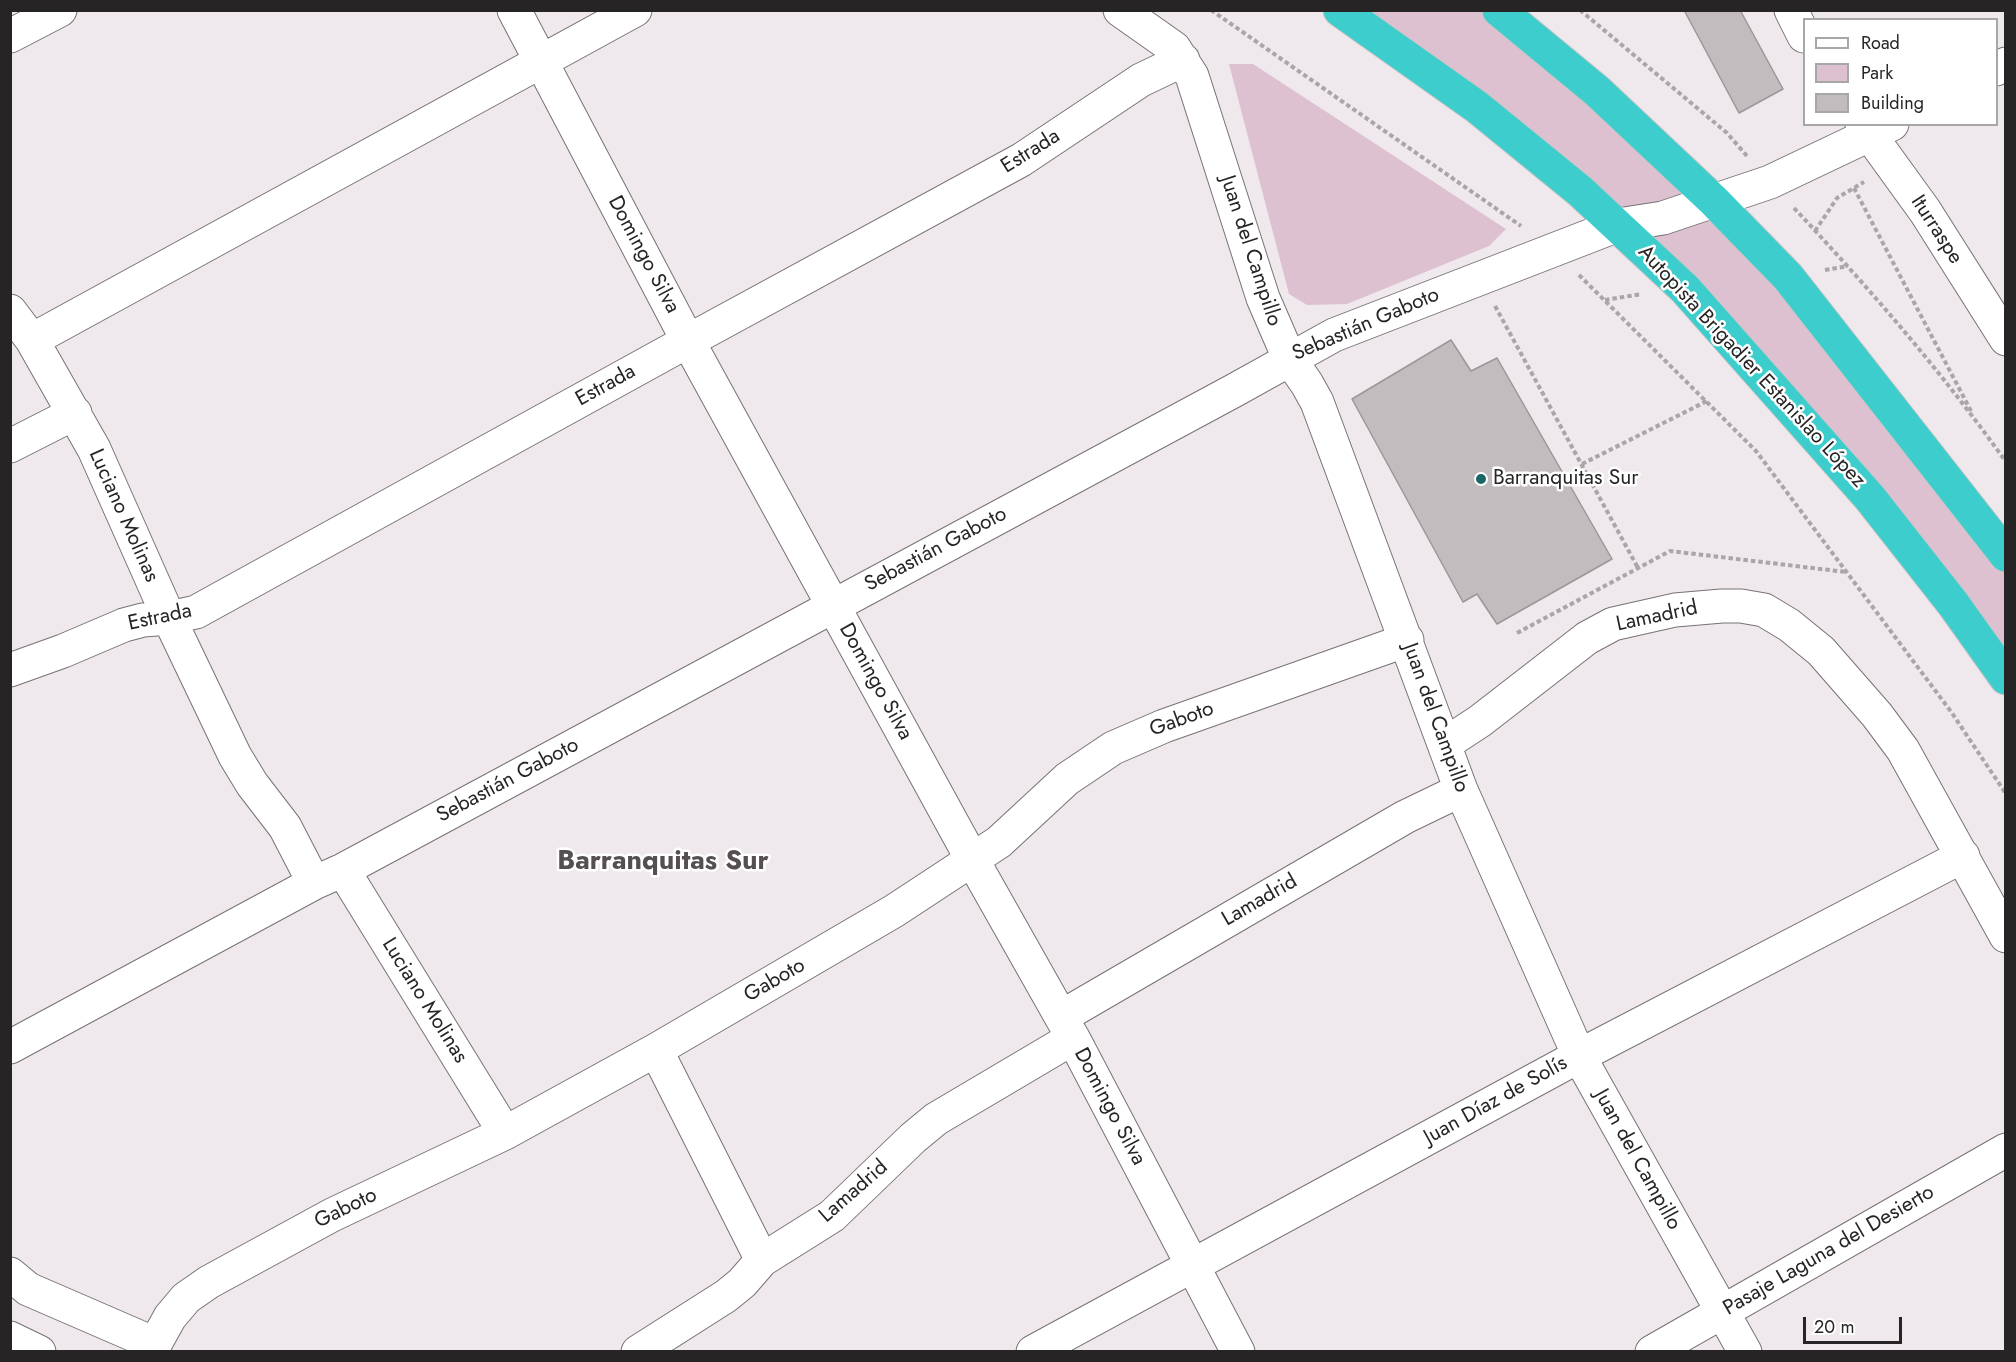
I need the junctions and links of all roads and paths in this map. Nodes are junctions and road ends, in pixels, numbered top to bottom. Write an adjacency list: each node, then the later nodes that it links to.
1 (60, 10): 11 (street)
2 (514, 10): 13 (street, Domingo Silva)
3 (635, 10): 13 (street)
4 (1120, 10): 12 (street, Juan del Campillo)
5 (1211, 10): 21 (path)
6 (1340, 10): 19 (highway, Autopista Brigadier Estanislao López)
7 (1499, 10): 18 (highway)
8 (1580, 10): 16 (path)
9 (1791, 10): 10 (street)
10 (1803, 34)
11 (10, 36)
12 (1183, 60): 26 (street, Estrada); 27 (street, Juan del Campillo)
13 (541, 62): 25 (street); 26 (street, Domingo Silva)
14 (1875, 128): 15 (street, Iturraspe); 16 (street, Sebastián Gaboto)
15 (1892, 166): 17 (path); 24 (street, Iturraspe)
16 (1770, 182): 18 (street, Sebastián Gaboto); 20 (path)
17 (1854, 188): 20 (path); 30 (path)
18 (1714, 201): 19 (street, Sebastián Gaboto); 34 (highway)
19 (1618, 225): 21 (street, Sebastián Gaboto); 40 (highway, Autopista Brigadier Estanislao López)
20 (1815, 231): 30 (path)
21 (1554, 249): 27 (street, Sebastián Gaboto); 28 (path)
22 (1491, 300): 33 (path)
23 (10, 311): 25 (street, Luciano Molinas)
24 (2006, 339)
25 (32, 340): 29 (street, Luciano Molinas)
26 (688, 340): 36 (street, Domingo Silva); 37 (street, Estrada)
27 (1289, 358): 36 (street, Sebastián Gaboto); 38 (street, Juan del Campillo)
28 (1707, 401): 33 (path); 43 (path)
29 (75, 413): 31 (street); 37 (street, Luciano Molinas)
30 (1976, 420): 32 (path)
31 (10, 446)
32 (2006, 462)
33 (1582, 464): 35 (path)
34 (2006, 555)
35 (1638, 568)
36 (833, 605): 45 (street, Domingo Silva); 46 (street, Sebastián Gaboto)
37 (169, 618): 39 (street, Estrada); 46 (street, Luciano Molinas)
38 (1407, 640): 41 (street, Juan del Campillo); 45 (street, Gaboto)
39 (10, 670)
40 (2006, 678)
41 (1445, 744): 42 (street, Juan del Campillo); 44 (street, Lamadrid)
42 (1461, 790): 48 (street, Lamadrid); 51 (street, Juan del Campillo)
43 (2006, 794)
44 (1963, 856): 47 (street, Lamadrid); 51 (street, Juan Díaz de Solís)
45 (973, 861): 48 (street, Domingo Silva); 50 (street, Gaboto)
46 (328, 876): 49 (street, Sebastián Gaboto); 52 (street, Luciano Molinas)
47 (2006, 936)
48 (1067, 1028): 54 (street, Lamadrid); 55 (street, Domingo Silva)
49 (10, 1047)
50 (656, 1050): 52 (street, Gaboto); 54 (street)
51 (1579, 1056): 55 (street, Juan Díaz de Solís); 57 (street, Juan del Campillo)
52 (505, 1133): 59 (street, Gaboto)
53 (2006, 1150): 57 (street, Pasaje Laguna del Desierto)
54 (762, 1260): 61 (street, Lamadrid)
55 (1193, 1265): 62 (street, Juan Díaz de Solís); 63 (street, Domingo Silva)
56 (10, 1274): 59 (street)
57 (1721, 1312): 64 (street, Pasaje Laguna del Desierto); 65 (street, Juan del Campillo)
58 (10, 1338): 60 (street)
59 (155, 1348)
60 (39, 1352)
61 (638, 1352)
62 (1033, 1352)
63 (1238, 1352)
64 (1652, 1352)
65 (1745, 1352)

